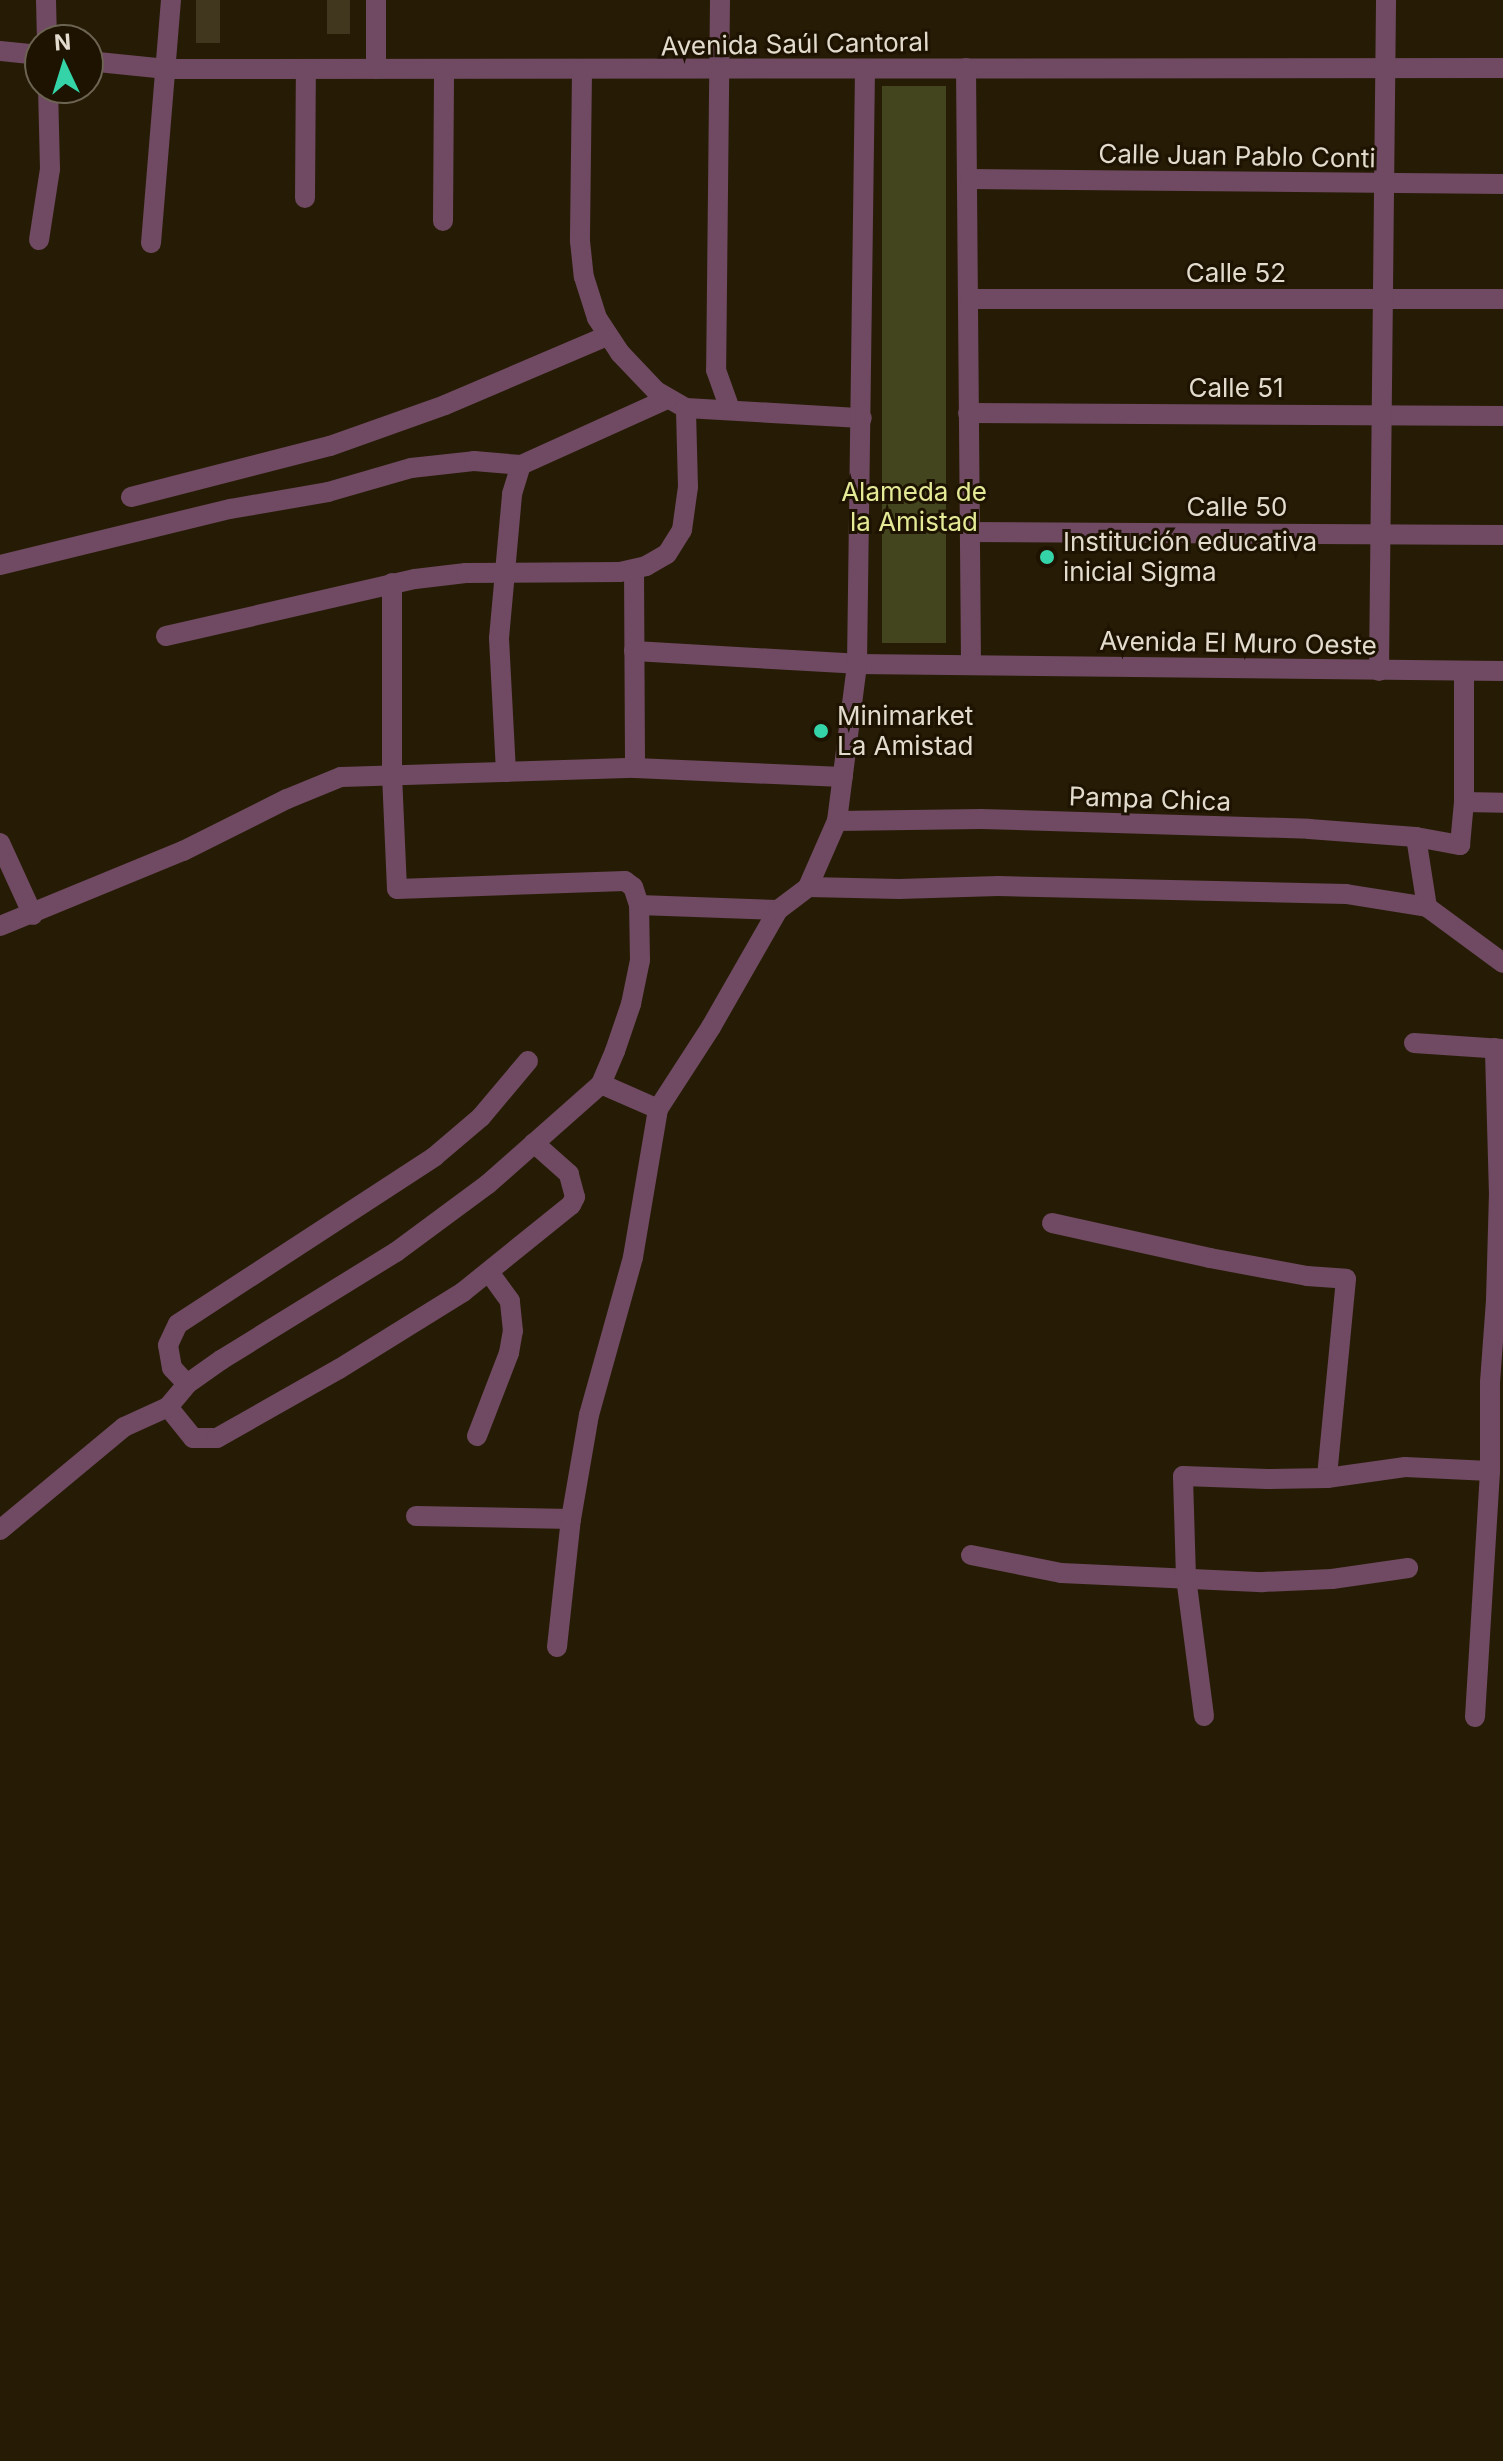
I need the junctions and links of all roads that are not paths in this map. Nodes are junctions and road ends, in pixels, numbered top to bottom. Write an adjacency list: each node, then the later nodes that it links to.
1 (46, 0): 6 (street)
2 (171, 0): 13 (street)
3 (376, 0): 15 (street)
4 (720, 0): 19 (street)
5 (1386, 0): 11 (street)
6 (47, 24)
7 (0, 51): 8 (street)
8 (24, 53)
9 (104, 63): 13 (street, Avenida Saúl Cantoral)
10 (966, 68): 11 (street, Avenida Saúl Cantoral); 17 (street, Avenida Saúl Cantoral); 21 (street)
11 (1386, 68): 12 (street, Avenida Saúl Cantoral); 22 (street)
12 (1503, 68)
13 (167, 69): 14 (street, Avenida Saúl Cantoral); 27 (street)
14 (306, 69): 15 (street, Avenida Saúl Cantoral); 24 (street)
15 (376, 69): 16 (street, Avenida Saúl Cantoral)
16 (444, 70): 18 (street, Avenida Saúl Cantoral); 25 (street)
17 (865, 70): 19 (street, Avenida Saúl Cantoral); 38 (street)
18 (582, 71): 19 (street, Avenida Saúl Cantoral); 31 (street)
19 (718, 71): 34 (street)
20 (48, 104): 26 (street)
21 (970, 179): 22 (street, Calle Juan Pablo Conti); 28 (street)
22 (1384, 183): 23 (street, Calle Juan Pablo Conti); 29 (street)
23 (1503, 184)
24 (305, 198)
25 (443, 221)
26 (39, 240)
27 (151, 243)
28 (970, 299): 29 (street, Calle 52); 35 (street)
29 (1383, 299): 30 (street, Calle 52); 36 (street)
30 (1503, 299)
31 (607, 336): 32 (street); 40 (street)
32 (667, 399): 33 (street); 39 (street)
33 (686, 408): 34 (street); 45 (street)
34 (730, 409): 38 (street)
35 (968, 413): 36 (street, Calle 51); 41 (street)
36 (1381, 415): 37 (street, Calle 51); 42 (street)
37 (1503, 416)
38 (862, 418): 50 (street)
39 (521, 465): 44 (street); 46 (street)
40 (131, 497)
41 (970, 532): 42 (street, Calle 50); 51 (street)
42 (1380, 534): 43 (street, Calle 50); 52 (street)
43 (1503, 535)
44 (0, 565)
45 (634, 570): 46 (street); 49 (street)
46 (507, 572): 47 (street); 56 (street)
47 (392, 583): 48 (street); 57 (street)
48 (166, 636)
49 (634, 651): 50 (street, Avenida El Muro Oeste); 55 (street)
50 (857, 664): 51 (street, Avenida El Muro Oeste); 58 (street)
51 (971, 665): 52 (street, Avenida El Muro Oeste)
52 (1379, 671): 53 (street, Avenida El Muro Oeste)
53 (1464, 671): 54 (street, Avenida El Muro Oeste); 59 (street)
54 (1503, 671)
55 (635, 768): 56 (street); 58 (street)
56 (506, 772): 57 (street)
57 (392, 775): 65 (street); 68 (street)
58 (843, 777): 61 (street)
59 (1464, 802): 60 (street); 62 (street, Pampa Chica)
60 (1503, 803)
61 (837, 821): 62 (street, Pampa Chica); 64 (street)
62 (1416, 837): 66 (street)
63 (0, 843): 68 (street)
64 (808, 887): 66 (street); 67 (street)
65 (639, 905): 67 (street); 74 (street)
66 (1427, 907): 70 (street)
67 (778, 910): 75 (street)
68 (33, 915): 69 (street)
69 (0, 926)
70 (1503, 963)
71 (1414, 1043): 72 (street)
72 (1499, 1049): 79 (street)
73 (528, 1061): 80 (street)
74 (601, 1084): 75 (street); 76 (street)
75 (658, 1109): 86 (street)
76 (534, 1143): 78 (street); 80 (street)
77 (1052, 1223): 84 (street)
78 (489, 1272): 81 (street); 82 (street)
79 (1497, 1382): 83 (street)
80 (187, 1384): 81 (street)
81 (168, 1407): 87 (street)
82 (477, 1436)
83 (1490, 1471): 84 (street); 93 (street)
84 (1327, 1478): 90 (street)
85 (416, 1516): 86 (street)
86 (571, 1519): 91 (street)
87 (0, 1530)
88 (971, 1555): 90 (street)
89 (1408, 1568): 90 (street)
90 (1186, 1578): 92 (street)
91 (557, 1647)
92 (1204, 1716)
93 (1475, 1717)

